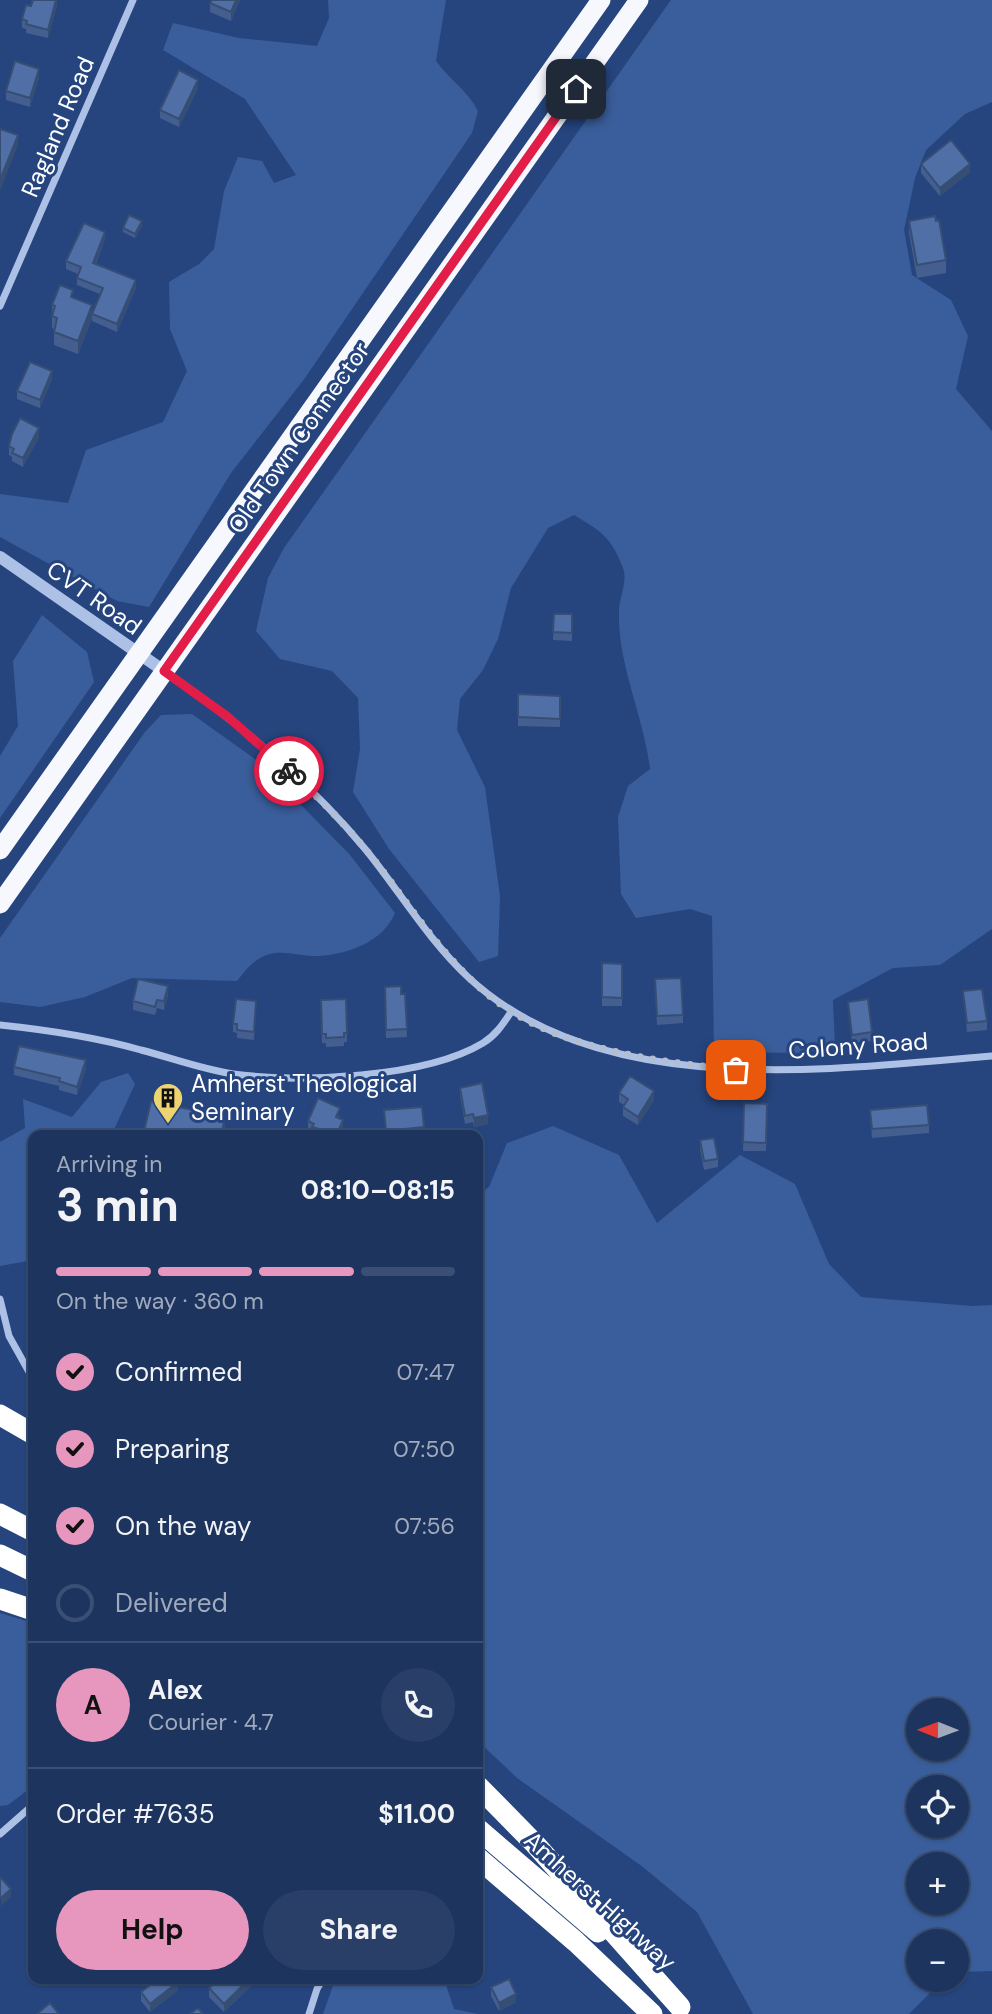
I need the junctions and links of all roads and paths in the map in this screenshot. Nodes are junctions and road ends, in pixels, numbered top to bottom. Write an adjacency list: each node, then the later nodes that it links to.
1 (133, 0): 4 (street, Ragland Road)
2 (601, 0): 6 (highway, Old Town Connector)
3 (639, 0): 7 (highway, Old Town Connector)
4 (0, 306)
5 (0, 557): 6 (street, CVT Road)
6 (138, 655): 7 (street, CVT Road); 8 (highway, Old Town Connector)
7 (164, 671): 9 (highway, Old Town Connector); 10 (street, Colony Road)
8 (0, 850)
9 (0, 904)
10 (511, 1012): 11 (street); 12 (street, Colony Road)
11 (0, 1025)
12 (992, 1056)
13 (0, 1299): 14 (street)
14 (28, 1370)
15 (0, 1415): 16 (highway)
16 (28, 1431)
17 (0, 1514): 18 (highway)
18 (28, 1528)
19 (0, 1555): 20 (highway)
20 (28, 1569)
21 (0, 1599): 22 (highway)
22 (28, 1608)
23 (483, 1791): 29 (highway)
24 (28, 1809): 26 (street)
25 (483, 1833): 29 (highway, Amherst Highway)
26 (0, 1834)
27 (483, 1863): 31 (highway, Amherst Highway)
28 (320, 1984): 30 (street)
29 (683, 2011)
30 (309, 2014)
31 (652, 2014)

